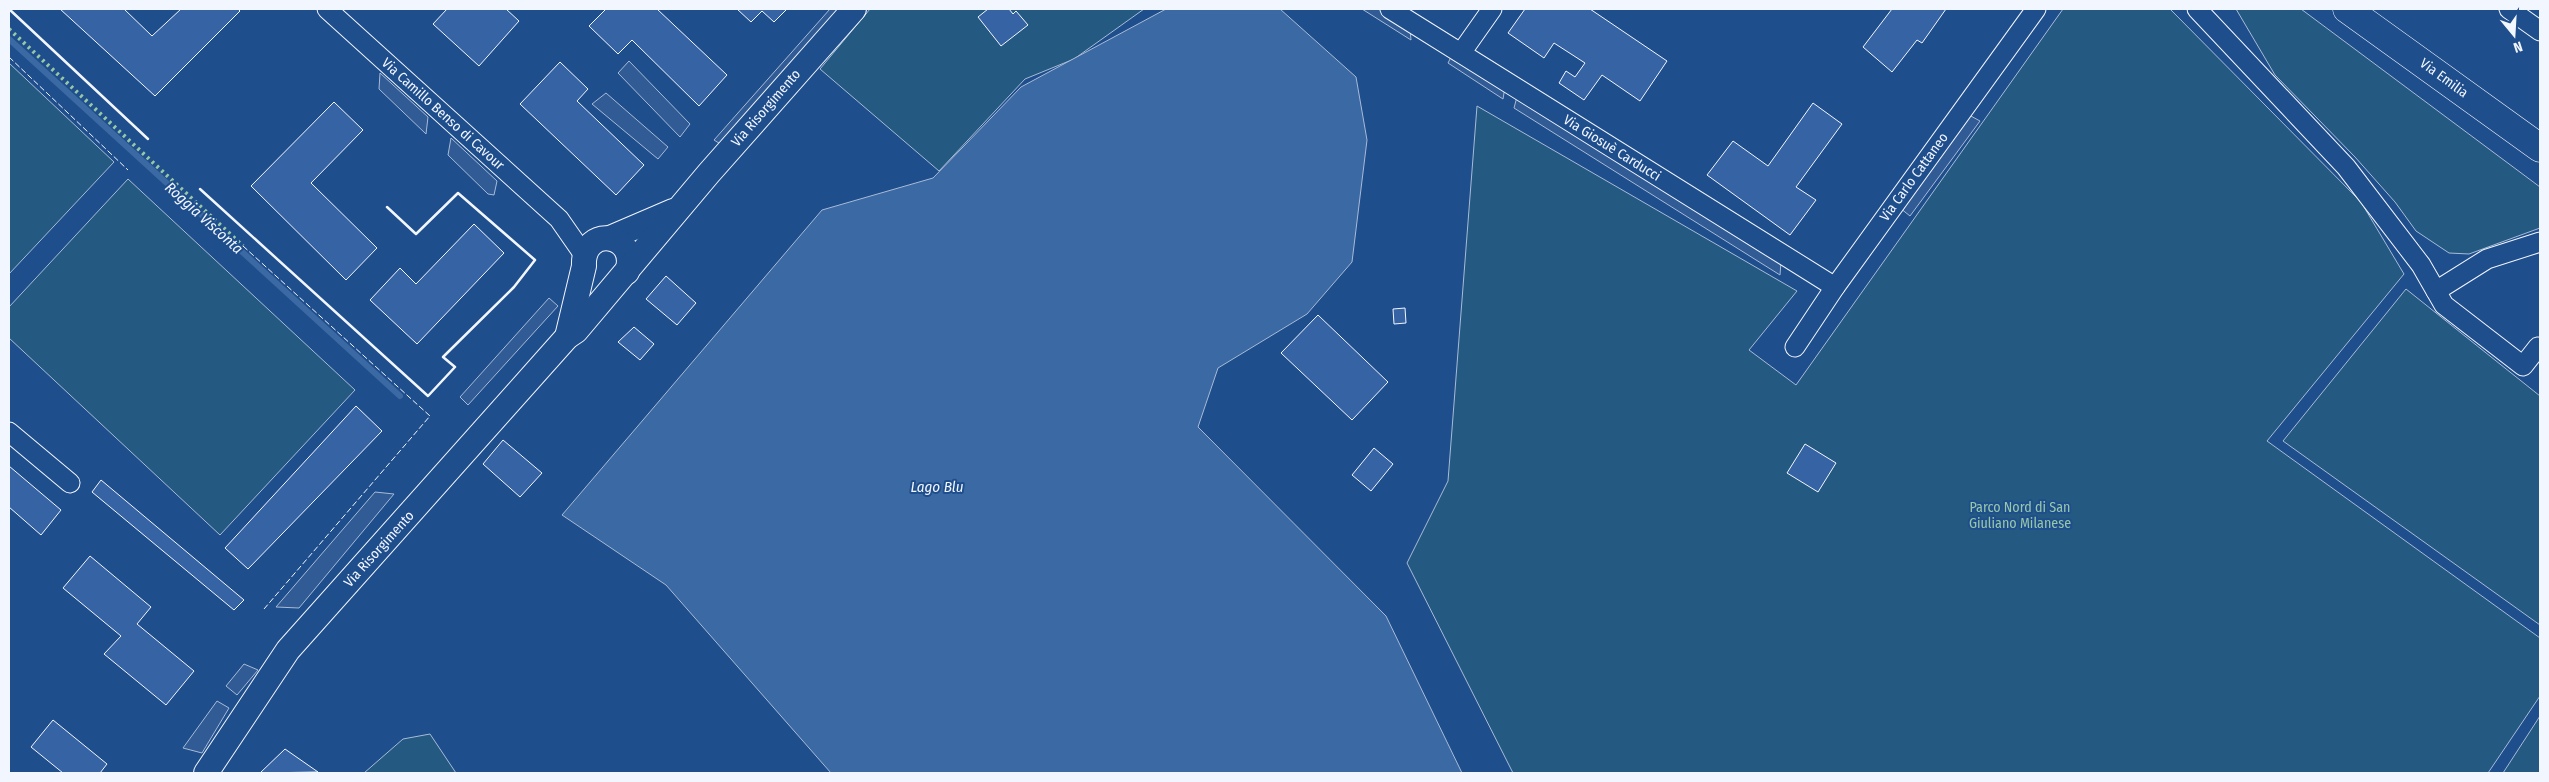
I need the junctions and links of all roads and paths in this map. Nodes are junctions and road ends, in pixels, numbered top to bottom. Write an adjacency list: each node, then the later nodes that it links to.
1 (854, 9): 12 (street, Via Risorgimento)
2 (1390, 9): 10 (street, Via Giosuè Carducci)
3 (1492, 9): 10 (street)
4 (2036, 9): 16 (street, Via Carlo Cattaneo)
5 (2198, 9): 17 (street)
6 (2347, 9): 11 (main road, Via Emilia)
7 (2508, 9): 9 (street)
8 (337, 12): 14 (street, Via Camillo Benso di Cavour)
9 (2538, 26)
10 (1461, 53): 16 (street, Via Giosuè Carducci)
11 (2540, 148)
12 (679, 208): 14 (street, Via Risorgimento); 15 (street, Via Risorgimento)
13 (2540, 242): 17 (street)
14 (593, 250): 15 (street); 15 (street); 18 (street, Via Risorgimento)
15 (624, 275): 18 (street, Via Risorgimento)
16 (1835, 287): 19 (street, Via Carlo Cattaneo)
17 (2436, 292): 20 (street)
18 (567, 337): 23 (street, Via Risorgimento)
19 (1796, 347)
20 (2540, 349)
21 (9, 432): 22 (street)
22 (70, 483)
23 (206, 773)

